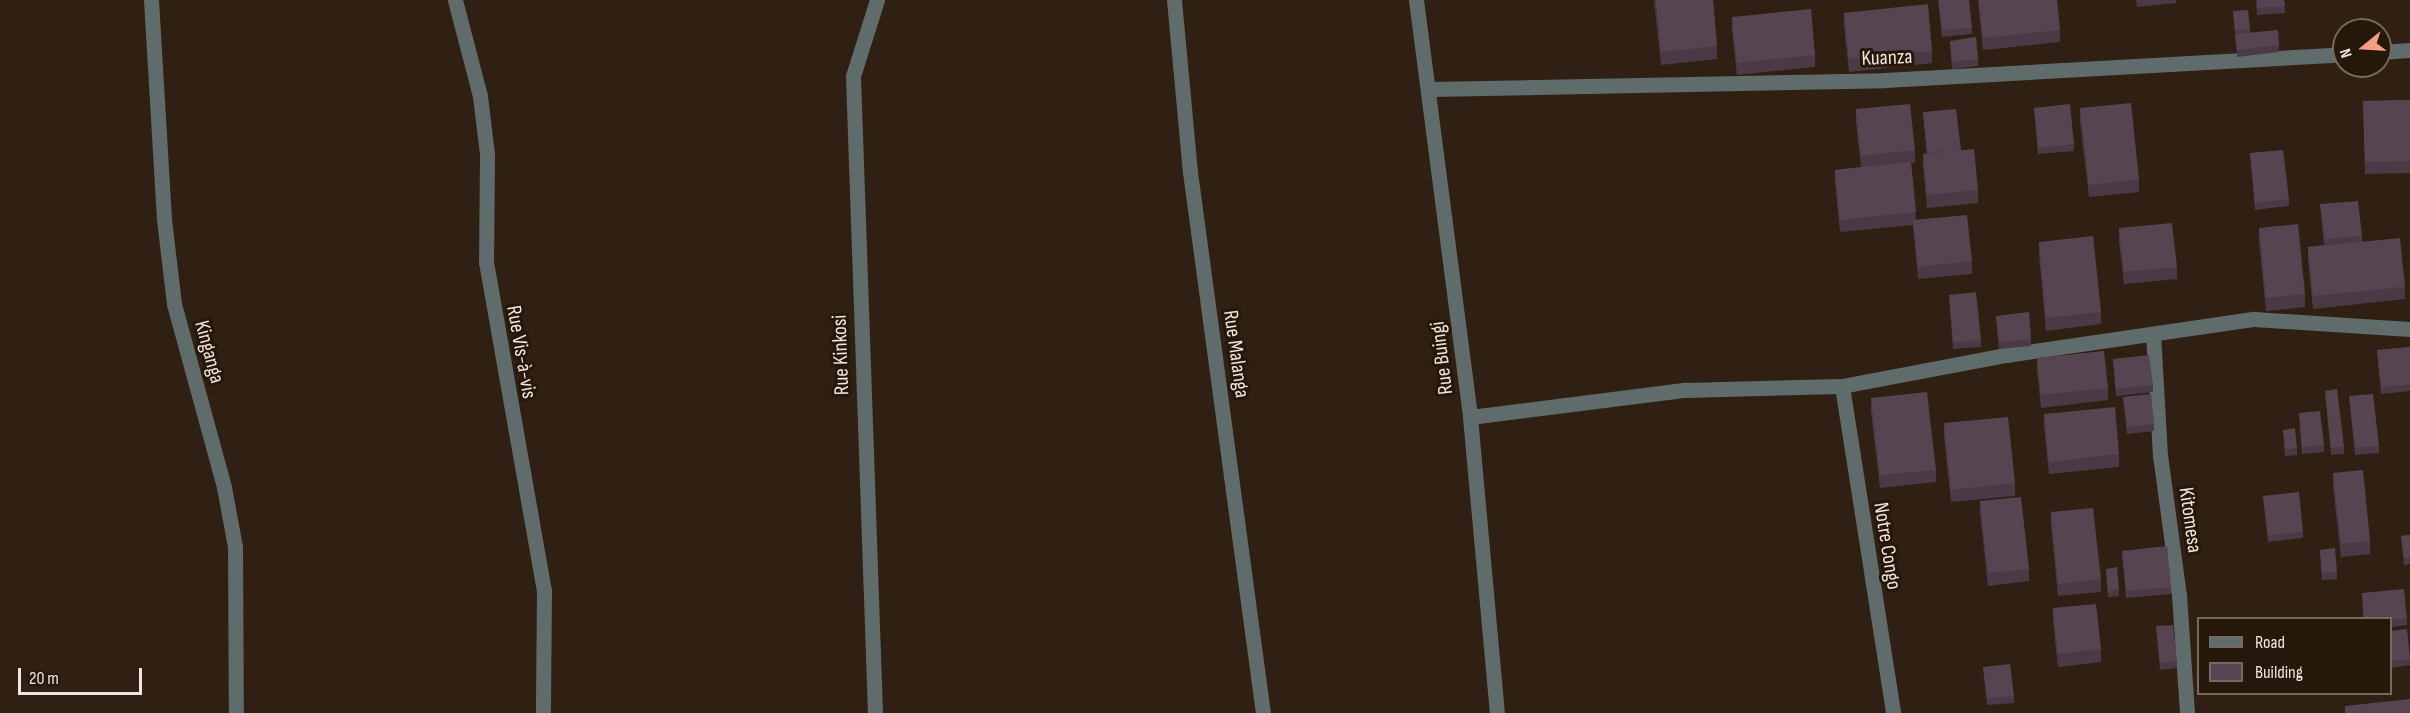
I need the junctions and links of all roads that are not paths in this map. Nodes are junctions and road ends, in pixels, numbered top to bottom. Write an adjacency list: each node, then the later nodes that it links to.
1 (151, 0): 14 (street, Kinganga)
2 (455, 0): 15 (street, Rue Vis-à-vis)
3 (877, 0): 16 (street, Rue Kinkosi)
4 (1174, 0): 17 (street, Rue Malanga)
5 (1416, 0): 9 (street, Rue Buingi)
6 (2410, 50): 7 (street)
7 (2392, 51)
8 (2332, 55): 9 (street, Kuanza)
9 (1430, 89): 13 (street, Rue Buingi)
10 (2410, 329): 11 (street)
11 (2153, 334): 12 (street); 20 (street, Kitomesa)
12 (1842, 386): 13 (street); 19 (street, Notre Congo)
13 (1470, 417): 18 (street, Rue Buingi)
14 (237, 713)
15 (543, 713)
16 (875, 713)
17 (1263, 713)
18 (1497, 713)
19 (1893, 713)
20 (2187, 713)

